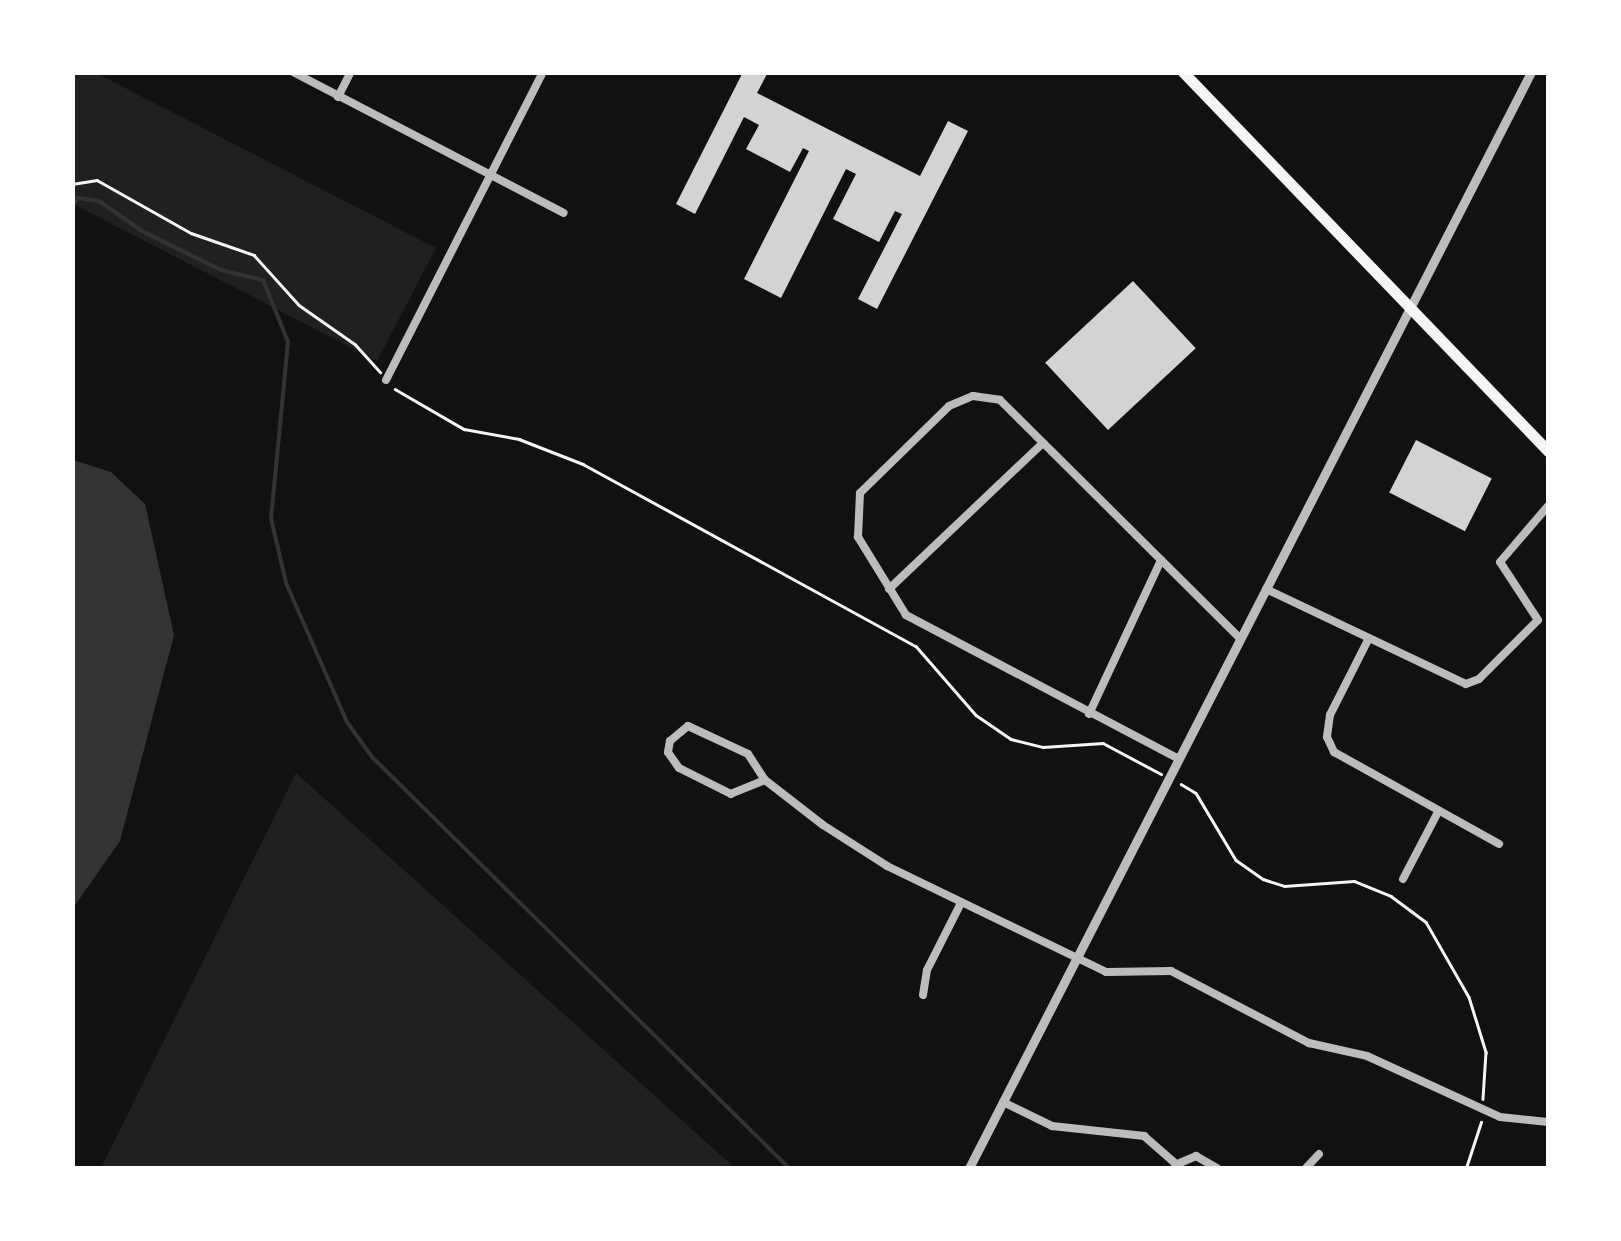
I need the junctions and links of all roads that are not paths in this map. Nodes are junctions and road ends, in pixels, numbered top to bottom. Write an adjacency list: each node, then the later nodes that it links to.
1 (293, 72): 6 (street)
2 (351, 72): 6 (street)
3 (543, 72): 7 (street)
4 (1183, 72): 9 (main road)
5 (1531, 72): 9 (street)
6 (338, 97): 7 (street)
7 (490, 176): 8 (street); 10 (street)
8 (564, 214)
9 (1412, 305): 12 (main road); 16 (street)
10 (386, 380)
11 (1042, 443): 14 (street); 15 (street); 15 (street)
12 (1548, 451)
13 (1548, 506): 18 (street)
14 (1162, 560): 17 (street); 19 (street)
15 (889, 588): 19 (street)
16 (1266, 589): 17 (street); 18 (street)
17 (1241, 639): 20 (street)
18 (1368, 640): 22 (street)
19 (1089, 714): 20 (street)
20 (1179, 760): 26 (street)
21 (765, 780): 21 (street); 25 (street)
22 (1438, 812): 23 (street); 24 (street)
23 (1499, 844)
24 (1403, 880)
25 (961, 903): 26 (street); 27 (street)
26 (1075, 958): 28 (street); 29 (street)
27 (923, 995)
28 (1003, 1102): 31 (street); 32 (street)
29 (1548, 1122)
30 (1318, 1154): 34 (street)
31 (1174, 1166): 33 (street)
32 (968, 1168)
33 (1216, 1168)
34 (1306, 1168)

